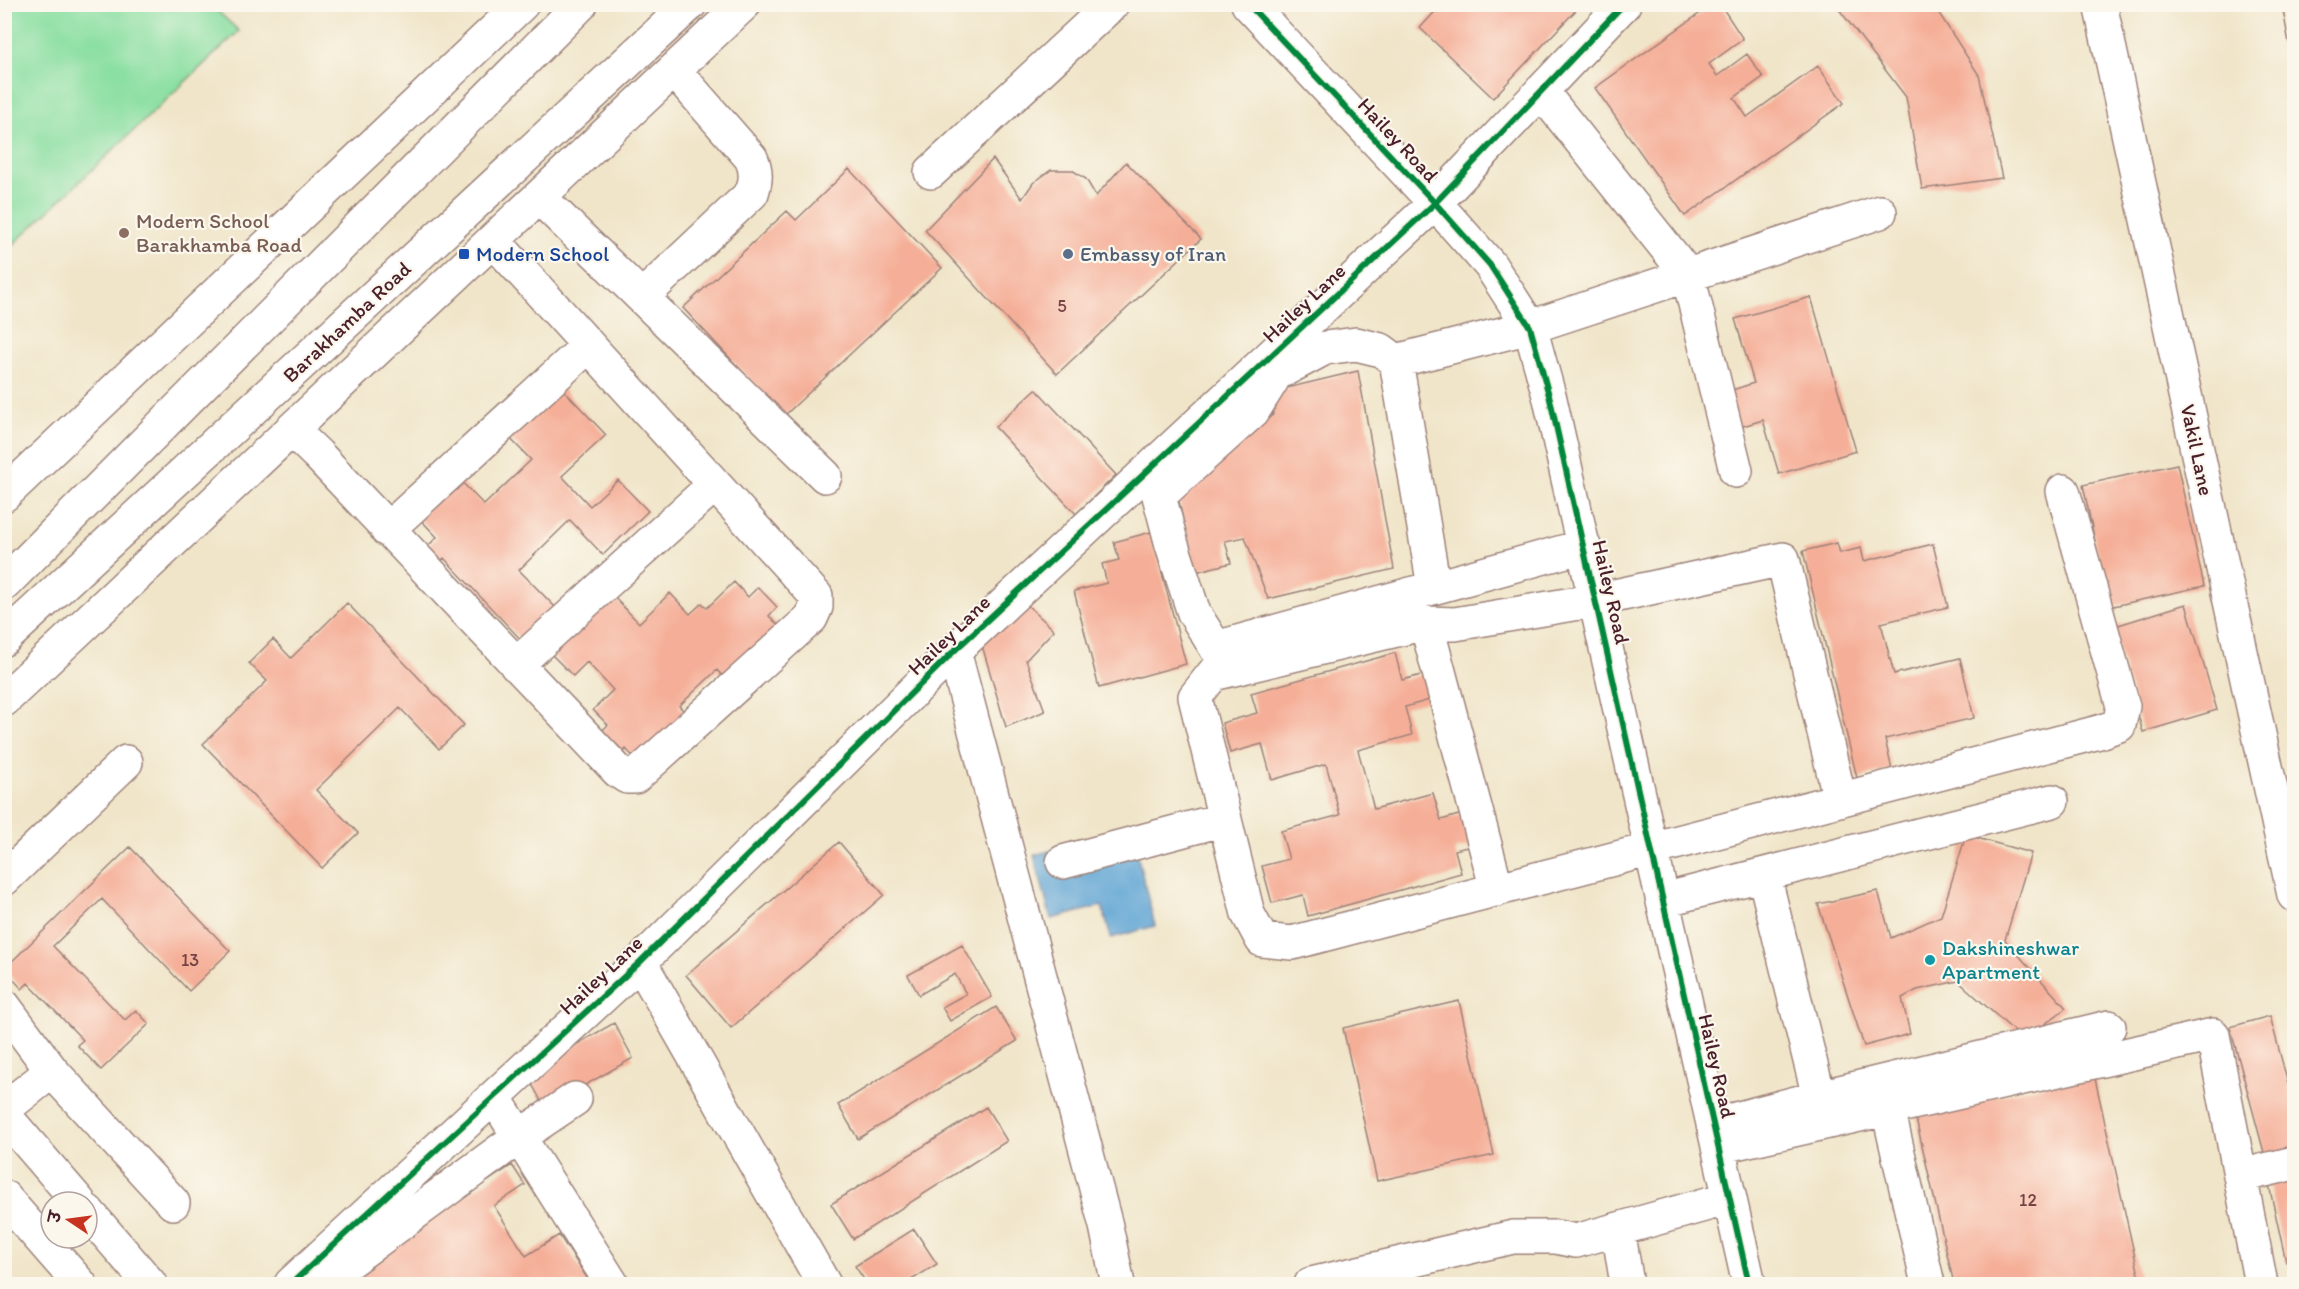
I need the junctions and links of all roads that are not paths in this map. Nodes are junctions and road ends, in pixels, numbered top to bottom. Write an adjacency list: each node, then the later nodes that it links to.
1 (522, 4): 26 (street)
2 (581, 4): 29 (street)
3 (690, 4): 33 (street, Barakhamba Road)
4 (744, 4): 9 (street)
5 (1112, 4): 11 (street)
6 (1248, 4): 13 (street, Hailey Road)
7 (1624, 4): 10 (street, Hailey Lane)
8 (2100, 4): 46 (street, Vakil Lane)
9 (674, 70): 12 (street); 17 (street)
10 (1541, 91): 13 (street, Hailey Lane); 16 (street)
11 (931, 172)
12 (539, 197): 15 (street); 17 (street)
13 (1435, 203): 18 (street, Hailey Road); 34 (street, Hailey Lane)
14 (1880, 212): 16 (street)
15 (493, 240): 19 (street); 21 (street)
16 (1688, 275): 18 (street); 22 (street)
17 (642, 297): 23 (street)
18 (1530, 327): 20 (street); 28 (street, Hailey Road)
19 (588, 346): 24 (street); 27 (street)
20 (1396, 361): 30 (street); 30 (street)
21 (292, 430): 27 (street); 36 (street)
22 (1736, 471)
23 (825, 476)
24 (714, 485): 35 (street); 35 (street)
25 (2063, 491): 38 (street)
26 (4, 495)
27 (387, 530): 35 (street)
28 (1584, 546): 30 (street); 31 (street, Hailey Road)
29 (4, 584)
30 (1434, 587)
31 (1596, 600): 32 (street); 38 (street); 41 (street, Hailey Road)
32 (1426, 623): 40 (street); 45 (street)
33 (4, 639)
34 (954, 651): 48 (street, Hailey Lane); 74 (street)
35 (516, 665)
36 (4, 700)
37 (126, 762): 44 (street)
38 (1840, 800): 41 (street)
39 (2052, 801): 43 (street)
40 (1225, 819): 42 (street); 45 (street)
41 (1652, 849): 45 (street); 47 (street, Hailey Road)
42 (1063, 862)
43 (1764, 875): 47 (street); 53 (street)
44 (4, 879)
45 (1497, 890)
46 (2295, 895)
47 (1663, 900): 59 (street, Hailey Road)
48 (640, 963): 52 (street, Hailey Lane); 73 (street)
49 (4, 1006): 51 (street)
50 (2109, 1027): 53 (street)
51 (52, 1071): 55 (street); 65 (street)
52 (494, 1097): 58 (street); 71 (street, Hailey Lane)
53 (1819, 1097): 59 (street)
54 (575, 1099): 58 (street)
55 (4, 1109)
56 (1888, 1109): 59 (street); 61 (street); 78 (street)
57 (4, 1115): 62 (street)
58 (520, 1136): 68 (street); 72 (street)
59 (1715, 1136): 64 (street, Hailey Road)
60 (2295, 1163): 61 (street)
61 (2240, 1176): 79 (street)
62 (69, 1190)
63 (4, 1197): 69 (street)
64 (1730, 1198): 67 (street); 77 (street, Hailey Road)
65 (173, 1203)
66 (99, 1225): 70 (street)
67 (1618, 1229): 75 (street); 76 (street)
68 (335, 1280)
69 (80, 1284)
70 (150, 1284)
71 (291, 1284)
72 (612, 1284)
73 (824, 1284)
74 (1118, 1284)
75 (1311, 1284)
76 (1627, 1284)
77 (1749, 1284)
78 (1928, 1284)
79 (2261, 1284)

